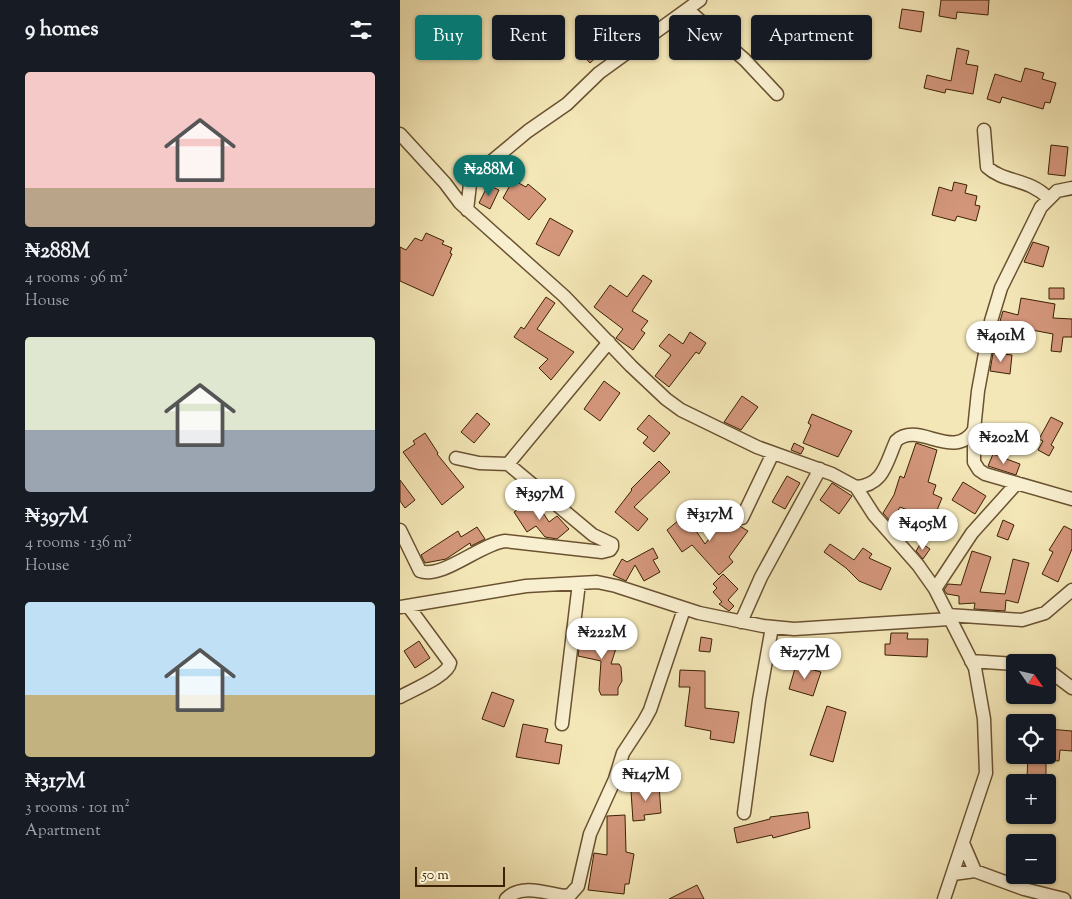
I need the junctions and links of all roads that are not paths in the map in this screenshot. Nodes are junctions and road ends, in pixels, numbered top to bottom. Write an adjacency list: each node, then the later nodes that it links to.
1 (700, 0): 2 (street)
2 (688, 10): 3 (street); 8 (street)
3 (777, 94)
4 (984, 130): 7 (street)
5 (400, 134): 8 (street)
6 (1072, 188): 7 (street)
7 (1048, 198): 10 (street)
8 (467, 210): 9 (street)
9 (609, 342): 11 (street); 13 (street)
10 (974, 430): 15 (street); 16 (street)
11 (773, 452): 14 (street); 18 (street)
12 (456, 458): 13 (street)
13 (508, 464): 19 (street)
14 (820, 469): 16 (street); 26 (street)
15 (1017, 483): 17 (street); 21 (street)
16 (856, 487): 21 (street)
17 (1072, 499)
18 (742, 518)
19 (400, 530)
20 (579, 583): 23 (street); 24 (street); 33 (street)
21 (935, 589): 25 (street)
22 (1072, 590): 25 (street)
23 (404, 606): 32 (street)
24 (684, 608): 26 (street); 38 (street)
25 (949, 617): 27 (street); 28 (street)
26 (740, 622): 27 (street)
27 (772, 626): 34 (street)
28 (971, 661): 29 (street); 35 (street)
29 (1006, 663)
30 (1056, 676): 31 (street)
31 (1072, 688)
32 (400, 697)
33 (562, 724)
34 (744, 813)
35 (963, 843): 36 (street); 37 (street)
36 (975, 871): 37 (street); 40 (street)
37 (953, 874): 39 (street)
38 (506, 899)
39 (944, 899)
40 (1064, 899)

